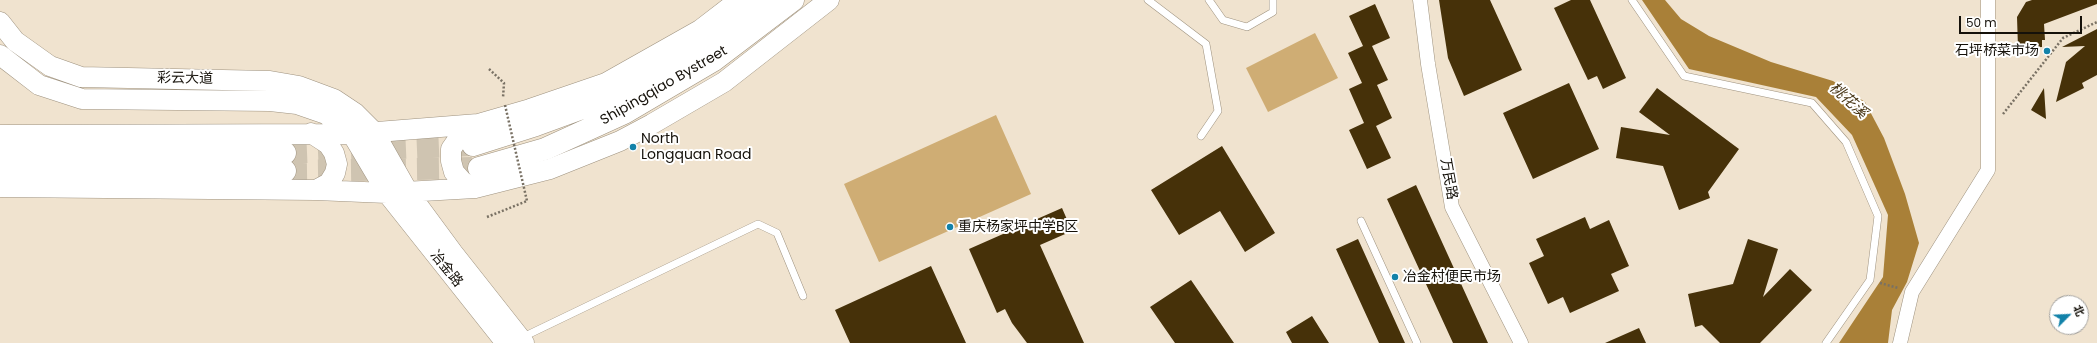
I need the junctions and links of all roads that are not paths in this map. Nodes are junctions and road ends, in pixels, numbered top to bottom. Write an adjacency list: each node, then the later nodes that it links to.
1 (739, 0): 13 (street)
2 (765, 0): 19 (main road, Shipingqiao Bystreet)
3 (793, 0): 22 (main road, Shipingqiao Bystreet)
4 (829, 0): 22 (street)
5 (1148, 0): 18 (lane)
6 (1208, 0): 7 (lane)
7 (1273, 0)
8 (1420, 0): 31 (street, 万民路)
9 (1632, 0): 32 (lane)
10 (1988, 0): 33 (street)
11 (0, 22): 14 (street, 彩云大道)
12 (0, 55): 16 (street, 彩云大道)
13 (478, 124): 14 (street); 22 (street)
14 (374, 132): 16 (street); 25 (street, 彩云大道)
15 (311, 133): 16 (street); 17 (street); 24 (street)
16 (352, 134): 26 (street, 冶金路)
17 (0, 135)
18 (1201, 136)
19 (473, 144)
20 (0, 152): 21 (main road)
21 (0, 169)
22 (477, 178): 25 (street)
23 (0, 187): 24 (street)
24 (316, 190): 26 (street)
25 (408, 192): 26 (street); 29 (street, 冶金路)
26 (387, 193): 29 (street, 冶金路)
27 (1361, 221): 30 (lane)
28 (803, 296): 29 (lane)
29 (517, 341)
30 (1417, 343)
31 (1521, 343)
32 (1826, 343)
33 (1900, 343)

